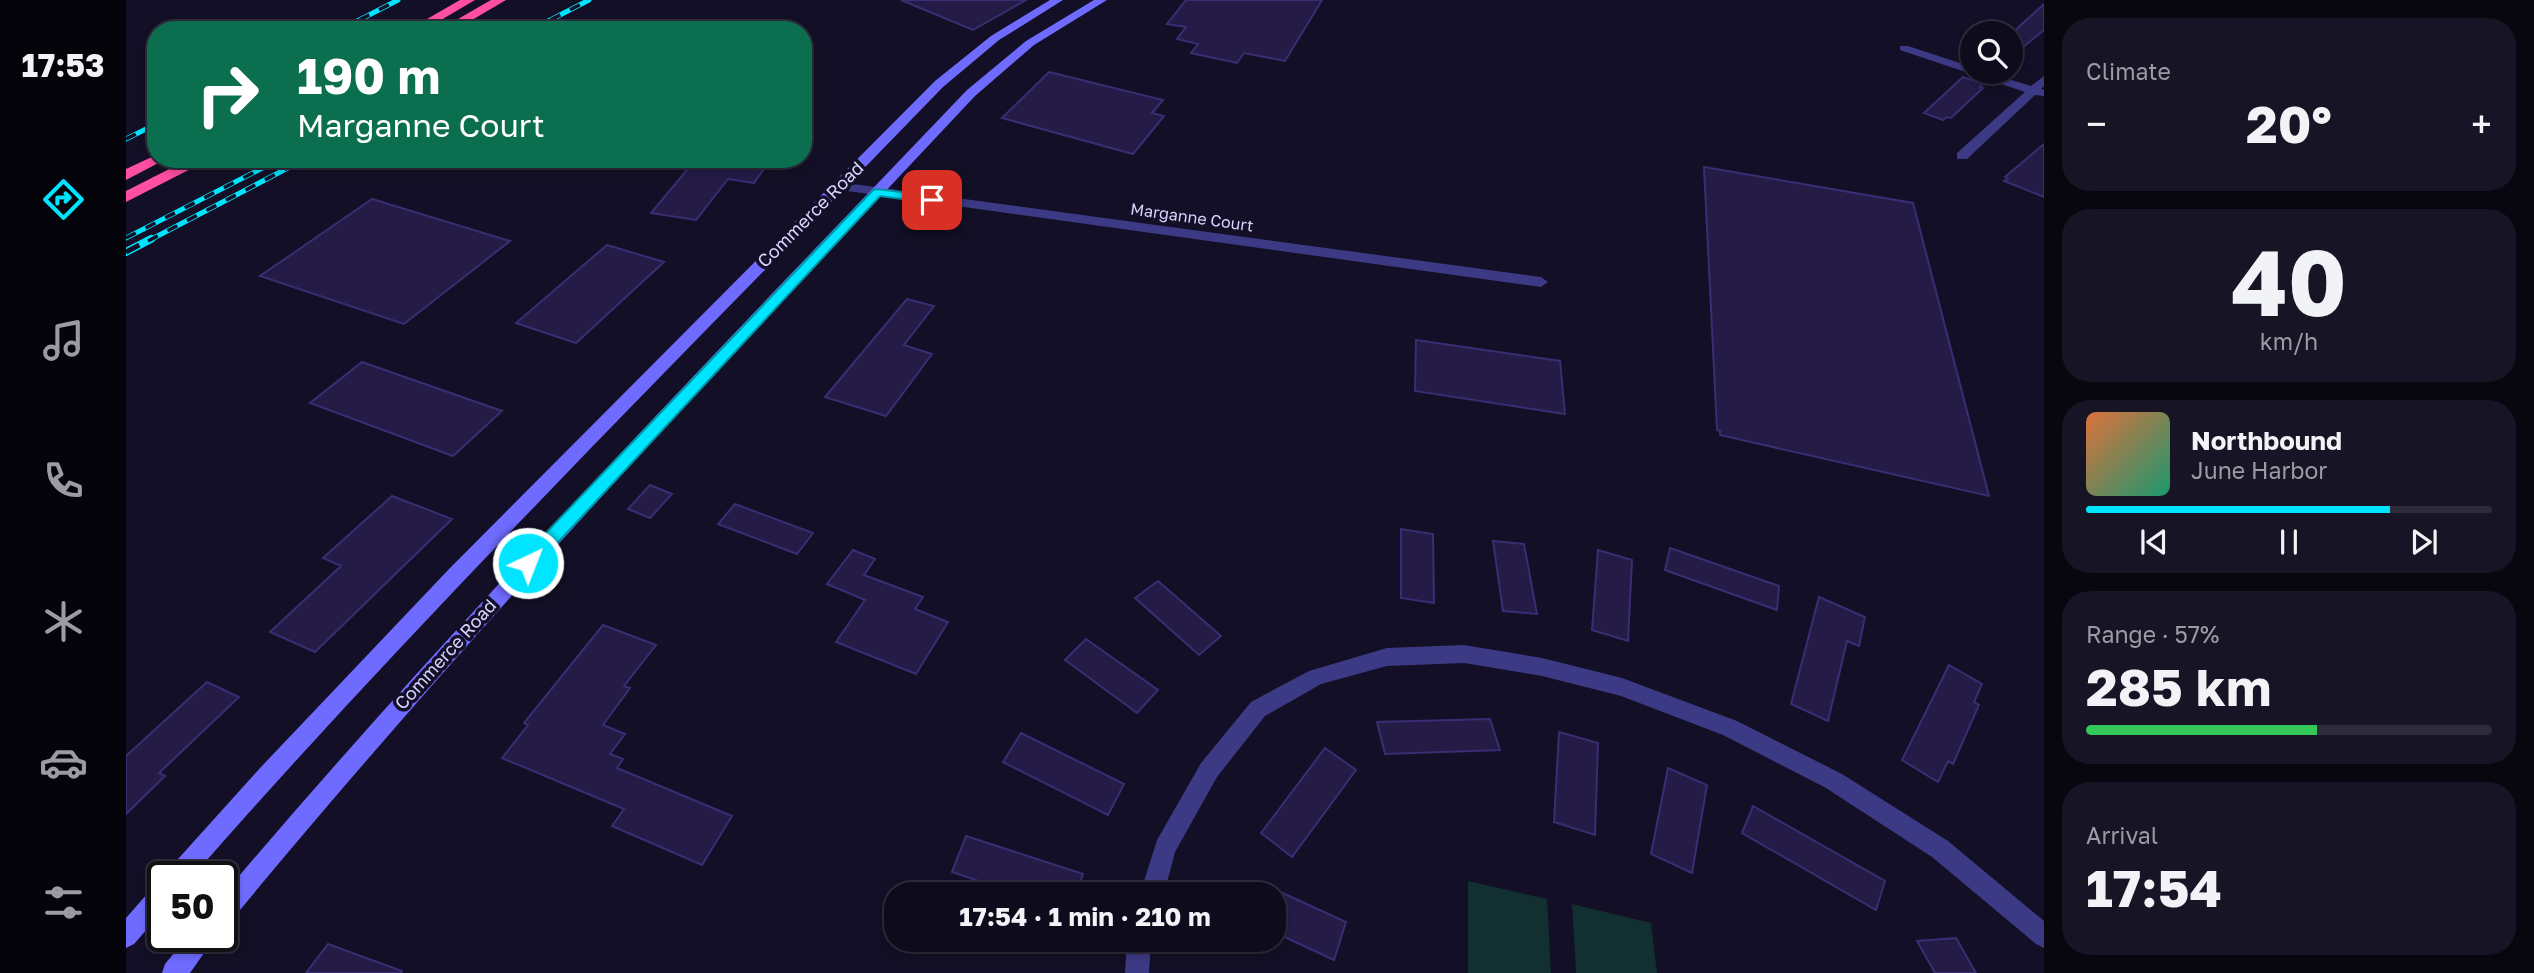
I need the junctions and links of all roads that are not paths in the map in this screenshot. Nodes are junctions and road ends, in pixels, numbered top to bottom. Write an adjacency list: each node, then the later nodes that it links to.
1 (469, 0): 5 (highway)
2 (500, 0): 6 (highway)
3 (1058, 0): 16 (main road, Commerce Road)
4 (1102, 0): 17 (main road, Commerce Road)
5 (430, 21)
6 (462, 21)
7 (1904, 48): 8 (street)
8 (1960, 66)
9 (2044, 80): 11 (street)
10 (2012, 84): 11 (street)
11 (2038, 93): 12 (street)
12 (1962, 156)
13 (147, 164): 15 (highway)
14 (184, 168): 18 (highway)
15 (126, 175)
16 (838, 186): 17 (street, Marganne Court); 20 (main road, Commerce Road)
17 (877, 192): 19 (street, Marganne Court); 22 (main road, Commerce Road)
18 (126, 197)
19 (1541, 282)
20 (191, 861)
21 (1155, 882): 25 (street)
22 (238, 895)
23 (147, 912): 24 (main road)
24 (126, 936)
25 (2044, 936)
26 (191, 952): 28 (main road)
27 (1139, 952): 29 (street)
28 (174, 973)
29 (1138, 973)

